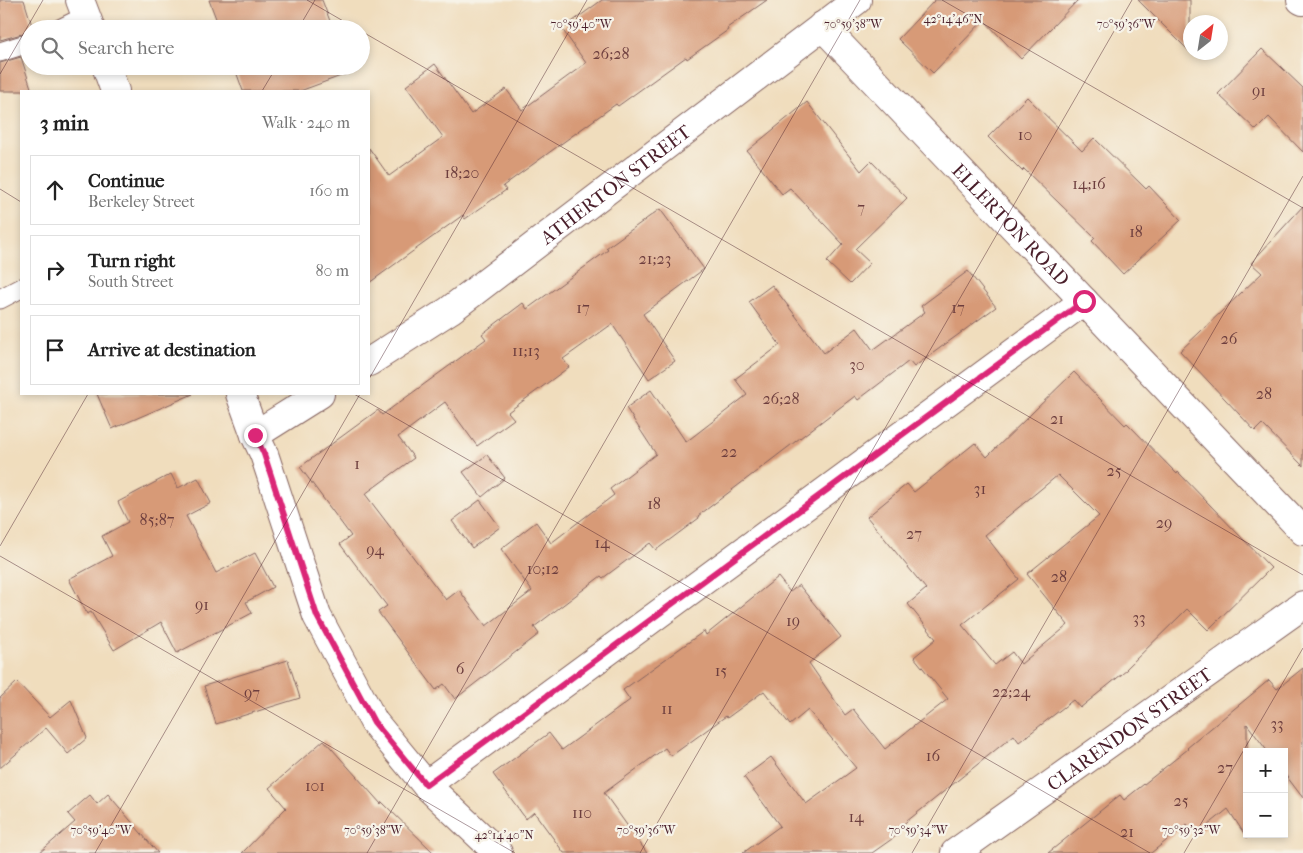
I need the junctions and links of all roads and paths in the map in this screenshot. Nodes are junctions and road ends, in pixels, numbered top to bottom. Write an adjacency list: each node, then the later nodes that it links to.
1 (857, 0): 2 (street, ATHERTON STREET)
2 (822, 26): 9 (street, ELLERTON ROAD); 10 (street, ATHERTON STREET)
3 (20, 46): 4 (lane)
4 (0, 52)
5 (110, 75): 6 (street)
6 (116, 90)
7 (20, 289): 8 (lane)
8 (0, 299)
9 (1084, 301): 14 (street, ELLERTON ROAD); 16 (street)
10 (370, 361)
11 (240, 395): 13 (street)
12 (318, 395): 13 (street)
13 (255, 435): 16 (street)
14 (1303, 531)
15 (1303, 606): 18 (street, CLARENDON STREET)
16 (426, 785): 17 (street)
17 (498, 853)
18 (955, 853)

